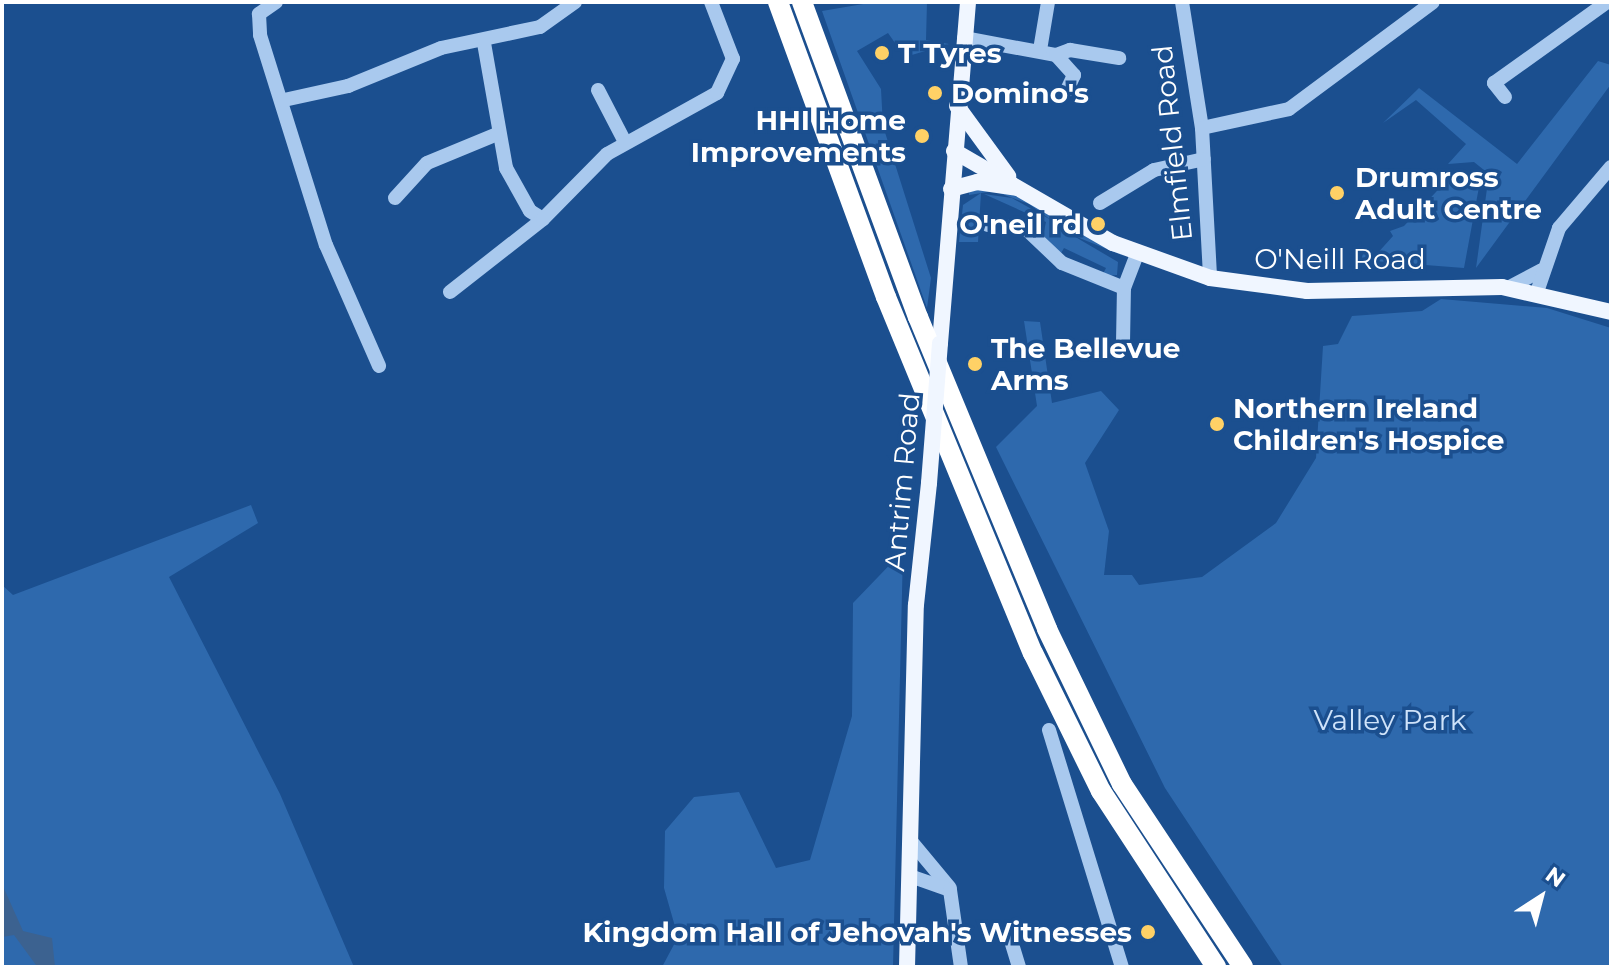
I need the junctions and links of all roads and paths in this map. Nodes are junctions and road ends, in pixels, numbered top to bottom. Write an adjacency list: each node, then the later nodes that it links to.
1 (575, 2): 12 (street)
2 (711, 2): 23 (street)
3 (778, 2): 55 (highway)
4 (802, 2): 56 (highway)
5 (968, 2): 11 (main road, Antrim Road)
6 (1048, 2): 13 (street)
7 (1433, 2): 21 (street)
8 (1607, 2): 18 (street)
9 (271, 3): 19 (street)
10 (1187, 3): 21 (street, Elmfield Road)
11 (964, 38): 13 (street); 20 (main road, Antrim Road)
12 (484, 43): 19 (street); 22 (street)
13 (1040, 50): 14 (street)
14 (1056, 55): 15 (street); 17 (street)
15 (1119, 58)
16 (598, 90): 23 (street)
17 (1067, 90)
18 (1505, 97)
19 (284, 100): 43 (street)
20 (957, 106): 24 (main road, Antrim Road); 27 (main road)
21 (1202, 128): 25 (street, Elmfield Road)
22 (495, 135): 30 (street); 32 (street)
23 (625, 142): 32 (street)
24 (954, 151): 27 (main road, O'Neill Road); 28 (main road, Antrim Road)
25 (1204, 159): 31 (street); 36 (street, Elmfield Road)
26 (1608, 176): 35 (street)
27 (1011, 179): 29 (main road, O'Neill Road)
28 (951, 189): 29 (main road); 47 (main road, Antrim Road, bridge)
29 (1027, 190): 34 (main road, O'Neill Road)
30 (395, 198)
31 (1100, 203)
32 (543, 219): 39 (street)
33 (988, 225): 37 (street)
34 (1137, 254): 36 (main road, O'Neill Road); 37 (street)
35 (1542, 270): 38 (street); 40 (street)
36 (1210, 278): 38 (main road, O'Neill Road)
37 (1124, 288): 42 (street)
38 (1508, 288): 40 (main road, O'Neill Road)
39 (450, 292)
40 (1537, 292): 41 (main road, O'Neill Road)
41 (1611, 312)
42 (1123, 343)
43 (379, 366)
44 (1049, 730): 46 (street)
45 (1099, 832): 46 (street)
46 (1083, 835): 54 (street)
47 (910, 840): 48 (main road, Antrim Road); 49 (street)
48 (910, 876): 49 (street); 51 (main road, Antrim Road)
49 (950, 890): 52 (street)
50 (1008, 931): 53 (street)
51 (907, 967)
52 (961, 967)
53 (1019, 967)
54 (1122, 967)
55 (1216, 967)
56 (1243, 967)

